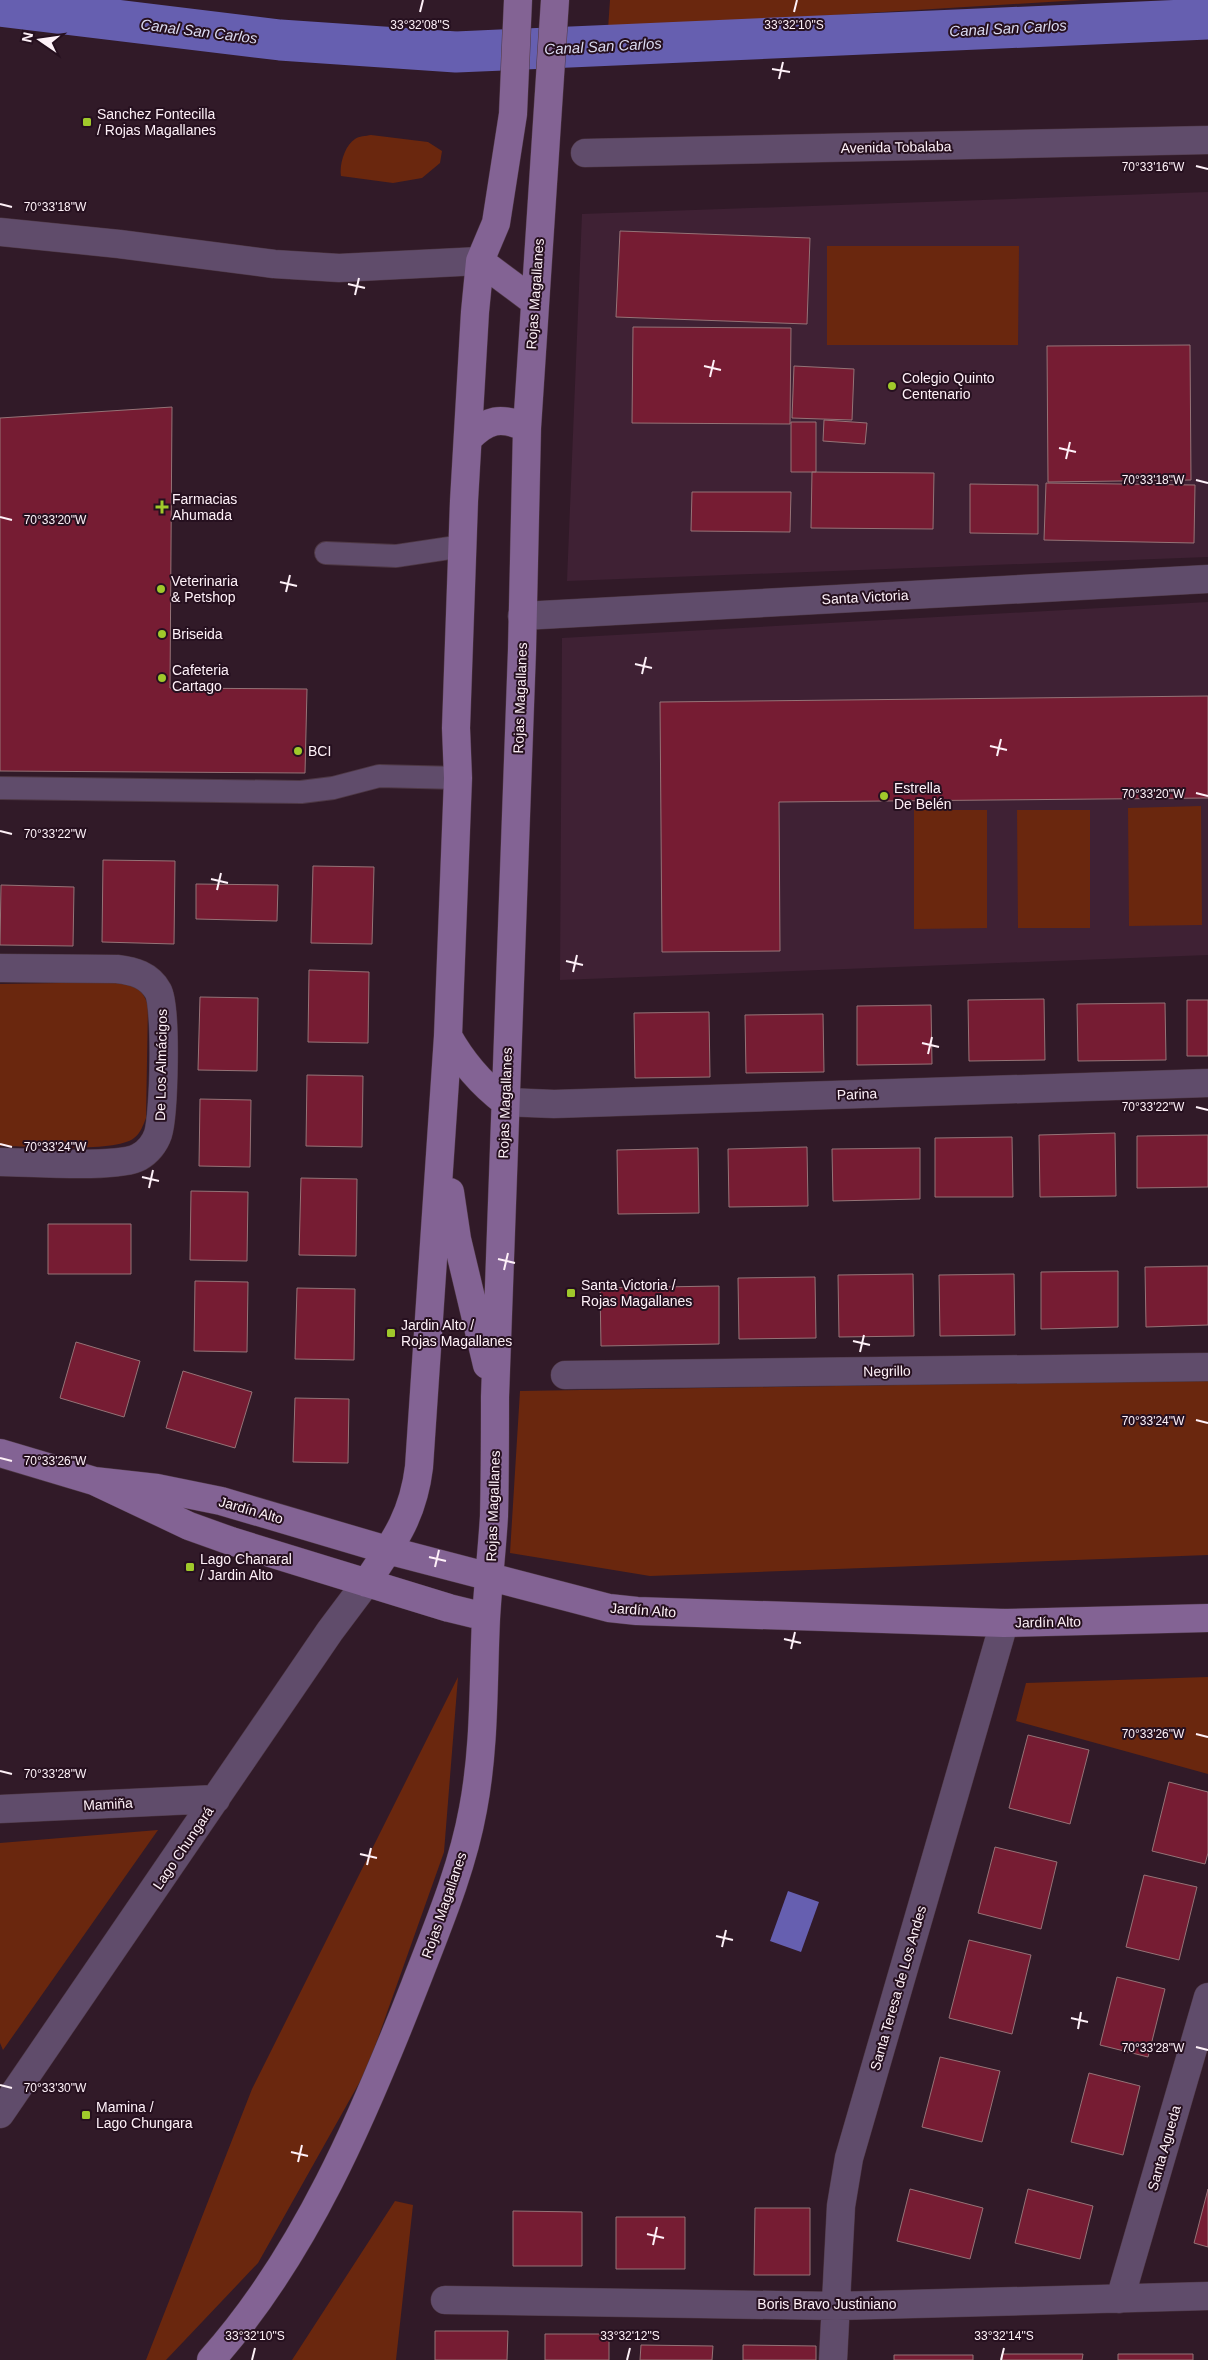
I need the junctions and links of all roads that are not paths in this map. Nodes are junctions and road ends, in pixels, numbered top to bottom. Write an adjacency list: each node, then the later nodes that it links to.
1 (518, 3): 6 (street, Rojas Magallanes)
2 (555, 7): 7 (street, Rojas Magallanes)
3 (1208, 140): 4 (street, Avenida Tobalaba)
4 (585, 153)
5 (0, 232): 6 (street)
6 (480, 261): 7 (street); 9 (street, Rojas Magallanes)
7 (535, 302): 8 (street, Rojas Magallanes)
8 (526, 428): 9 (street); 13 (street, Rojas Magallanes)
9 (468, 439): 10 (street, Rojas Magallanes)
10 (463, 546): 11 (lane); 14 (street, Rojas Magallanes)
11 (326, 553)
12 (1208, 579): 13 (street, Santa Victoria)
13 (522, 616): 19 (street, Rojas Magallanes)
14 (458, 778): 15 (lane); 17 (street, Rojas Magallanes)
15 (0, 788)
16 (0, 968): 21 (street, De Los Almácigos)
17 (448, 1036): 19 (street); 20 (street, Rojas Magallanes)
18 (1208, 1083): 19 (street, Parina)
19 (505, 1102): 24 (street, Rojas Magallanes)
20 (442, 1134): 24 (street, Rojas Magallanes); 27 (street, Rojas Magallanes)
21 (0, 1162)
22 (1208, 1367): 23 (street, Negrillo)
23 (565, 1375)
24 (495, 1397): 28 (street, Rojas Magallanes)
25 (0, 1453): 26 (street, Jardín Alto)
26 (94, 1481): 27 (street, Jardín Alto); 29 (street, Jardín Alto)
27 (387, 1550): 28 (street, Jardín Alto); 29 (street, Rojas Magallanes)
28 (490, 1579): 30 (street, Rojas Magallanes); 32 (street, Jardín Alto)
29 (366, 1583): 30 (street, Jardín Alto); 33 (street, Lago Chungará)
30 (486, 1617): 41 (street, Rojas Magallanes)
31 (1208, 1618): 32 (street, Jardín Alto)
32 (1004, 1623): 40 (street, Santa Teresa de Los Andes)
33 (216, 1799): 34 (street, Mamiña); 36 (street, Lago Chungará)
34 (0, 1809)
35 (1208, 1997): 38 (street, Santa Agueda)
36 (0, 2114)
37 (1208, 2296): 38 (street, Boris Bravo Justiniano)
38 (1120, 2299): 40 (street, Boris Bravo Justiniano)
39 (445, 2300): 40 (street, Boris Bravo Justiniano)
40 (837, 2306): 42 (street, Santa Teresa de Los Andes)
41 (211, 2360)
42 (833, 2360)

